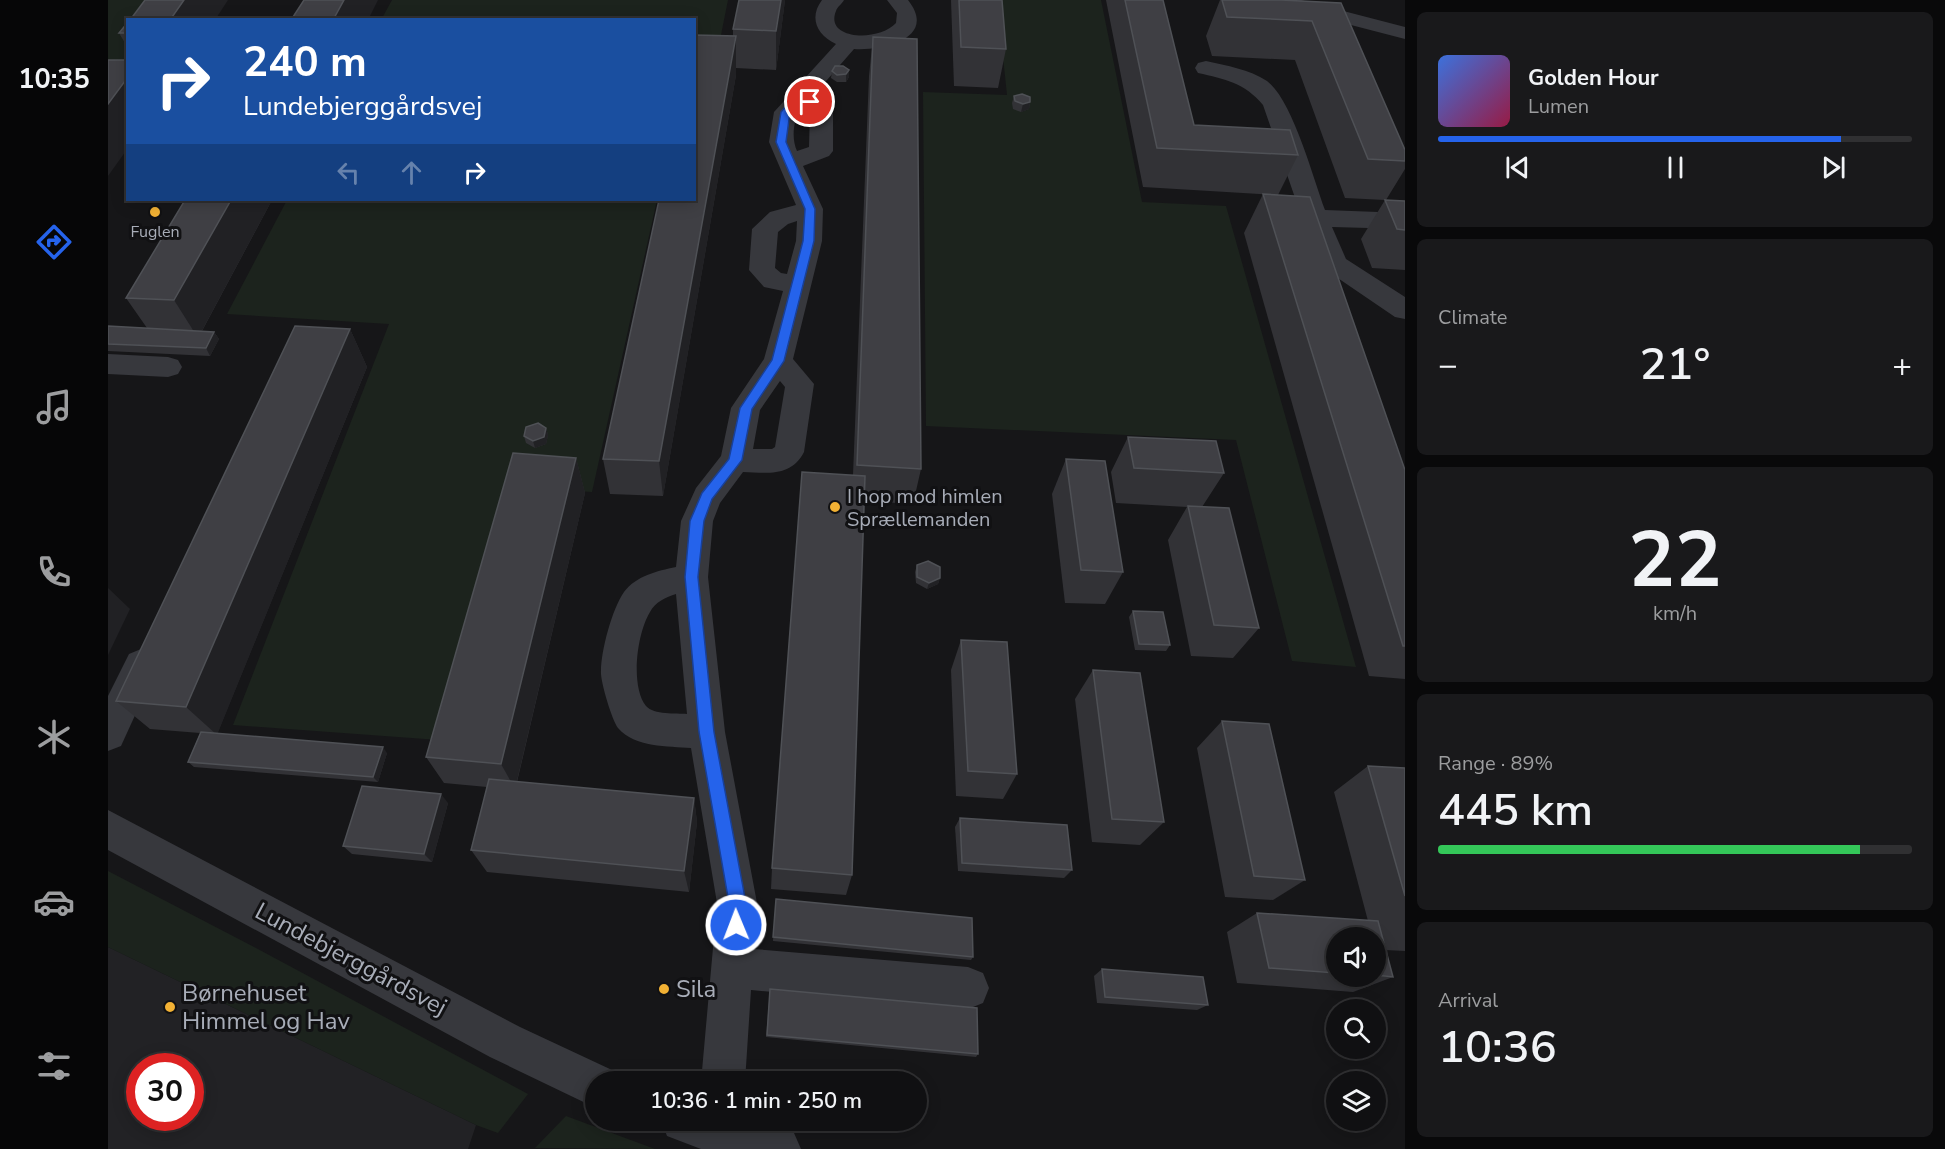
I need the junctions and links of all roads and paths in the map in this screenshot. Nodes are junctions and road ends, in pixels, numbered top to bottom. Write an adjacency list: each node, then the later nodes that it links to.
1 (834, 0): 7 (street)
2 (897, 0): 7 (street)
3 (1277, 0): 6 (street)
4 (1319, 0): 5 (street)
5 (1405, 20)
6 (1405, 33)
7 (849, 42): 9 (street)
8 (1206, 68): 10 (street)
9 (810, 209): 12 (street); 12 (street)
10 (1315, 218): 11 (street); 13 (street)
11 (1405, 221)
12 (795, 284): 14 (street)
13 (1405, 310)
14 (778, 361): 17 (street); 17 (street)
15 (108, 364): 16 (street)
16 (168, 367)
17 (735, 460): 18 (street)
18 (692, 577): 20 (street); 20 (street)
19 (153, 639): 21 (street)
20 (707, 732): 23 (street)
21 (108, 734)
22 (108, 829): 26 (street, Lundebjerggårdsvej)
23 (734, 968): 24 (street); 25 (street)
24 (968, 988)
25 (724, 1071)
26 (585, 1081)
27 (725, 1131): 28 (street)
28 (778, 1149)

